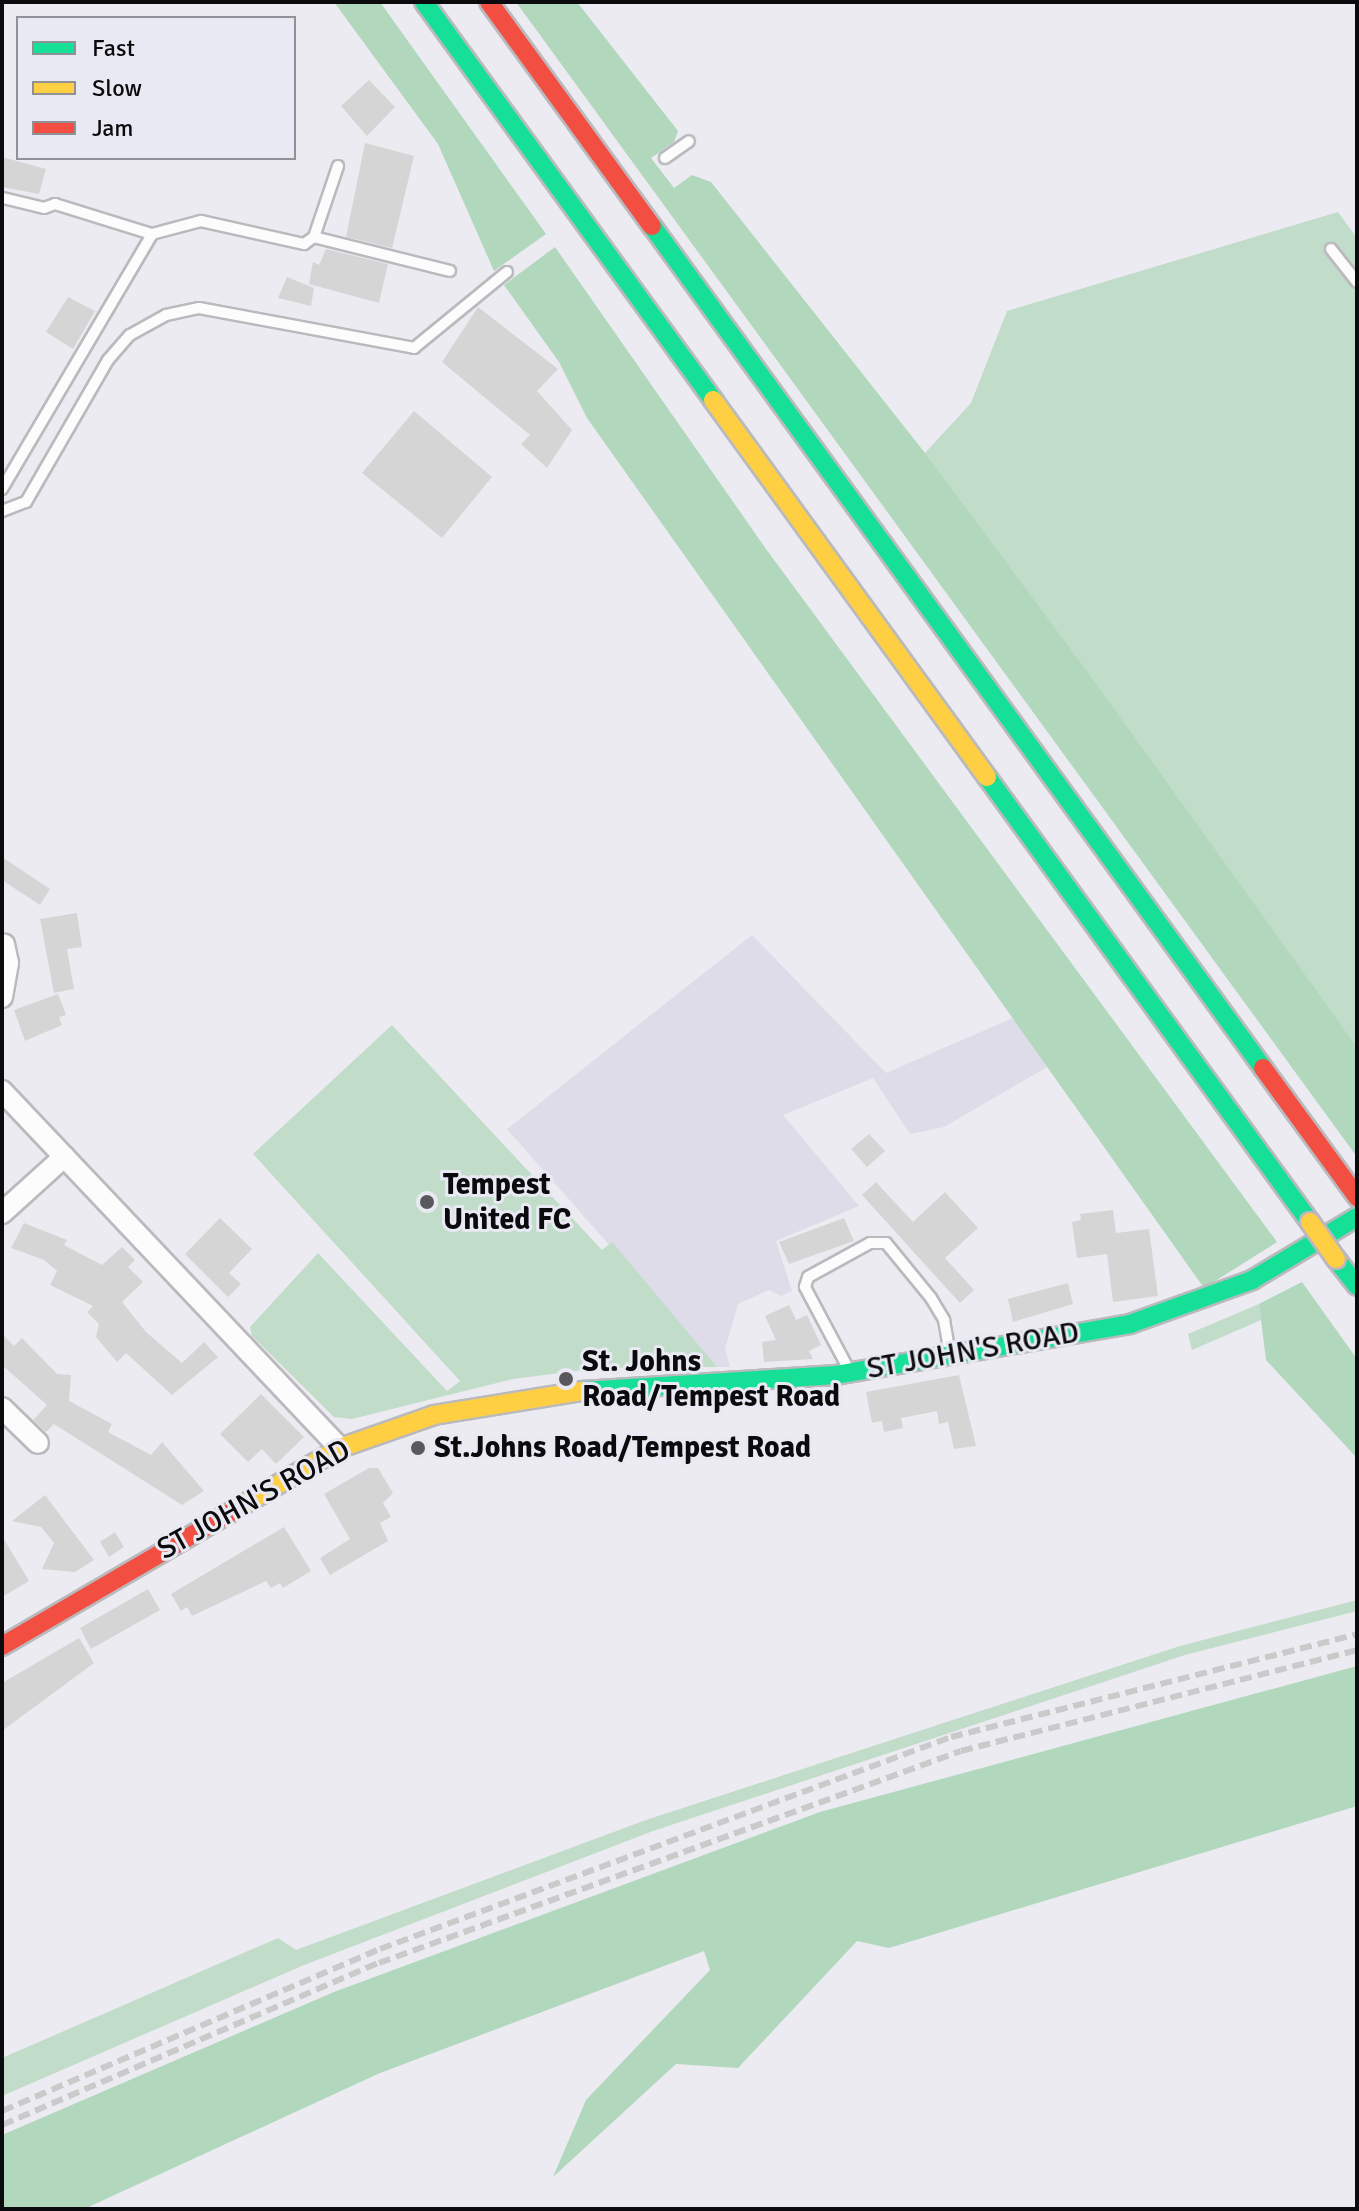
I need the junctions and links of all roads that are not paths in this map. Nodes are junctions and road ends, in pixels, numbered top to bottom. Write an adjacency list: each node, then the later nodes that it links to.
1 (424, 2): 22 (main road, bridge)
2 (489, 2): 19 (main road)
3 (689, 141): 4 (lane)
4 (665, 158)
5 (338, 166): 8 (lane)
6 (3, 198): 7 (lane)
7 (152, 234): 8 (lane); 13 (lane)
8 (314, 237): 10 (lane)
9 (1331, 249): 12 (lane)
10 (450, 271)
11 (507, 272): 14 (lane)
12 (1357, 282)
13 (2, 489)
14 (2, 511)
15 (4, 944): 16 (street)
16 (2, 997)
17 (2, 1091): 18 (street)
18 (64, 1157): 20 (street); 29 (street)
19 (1356, 1195)
20 (2, 1213)
21 (1357, 1217): 23 (main road, ST JOHN'S ROAD)
22 (1357, 1286)
23 (950, 1355): 24 (main road, ST JOHN'S ROAD); 24 (lane)
24 (851, 1372): 29 (main road, ST JOHN'S ROAD)
25 (2, 1408): 26 (street)
26 (17, 1423): 27 (street); 28 (street)
27 (2, 1438)
28 (38, 1443)
29 (340, 1448): 30 (main road, ST JOHN'S ROAD)
30 (2, 1646)

